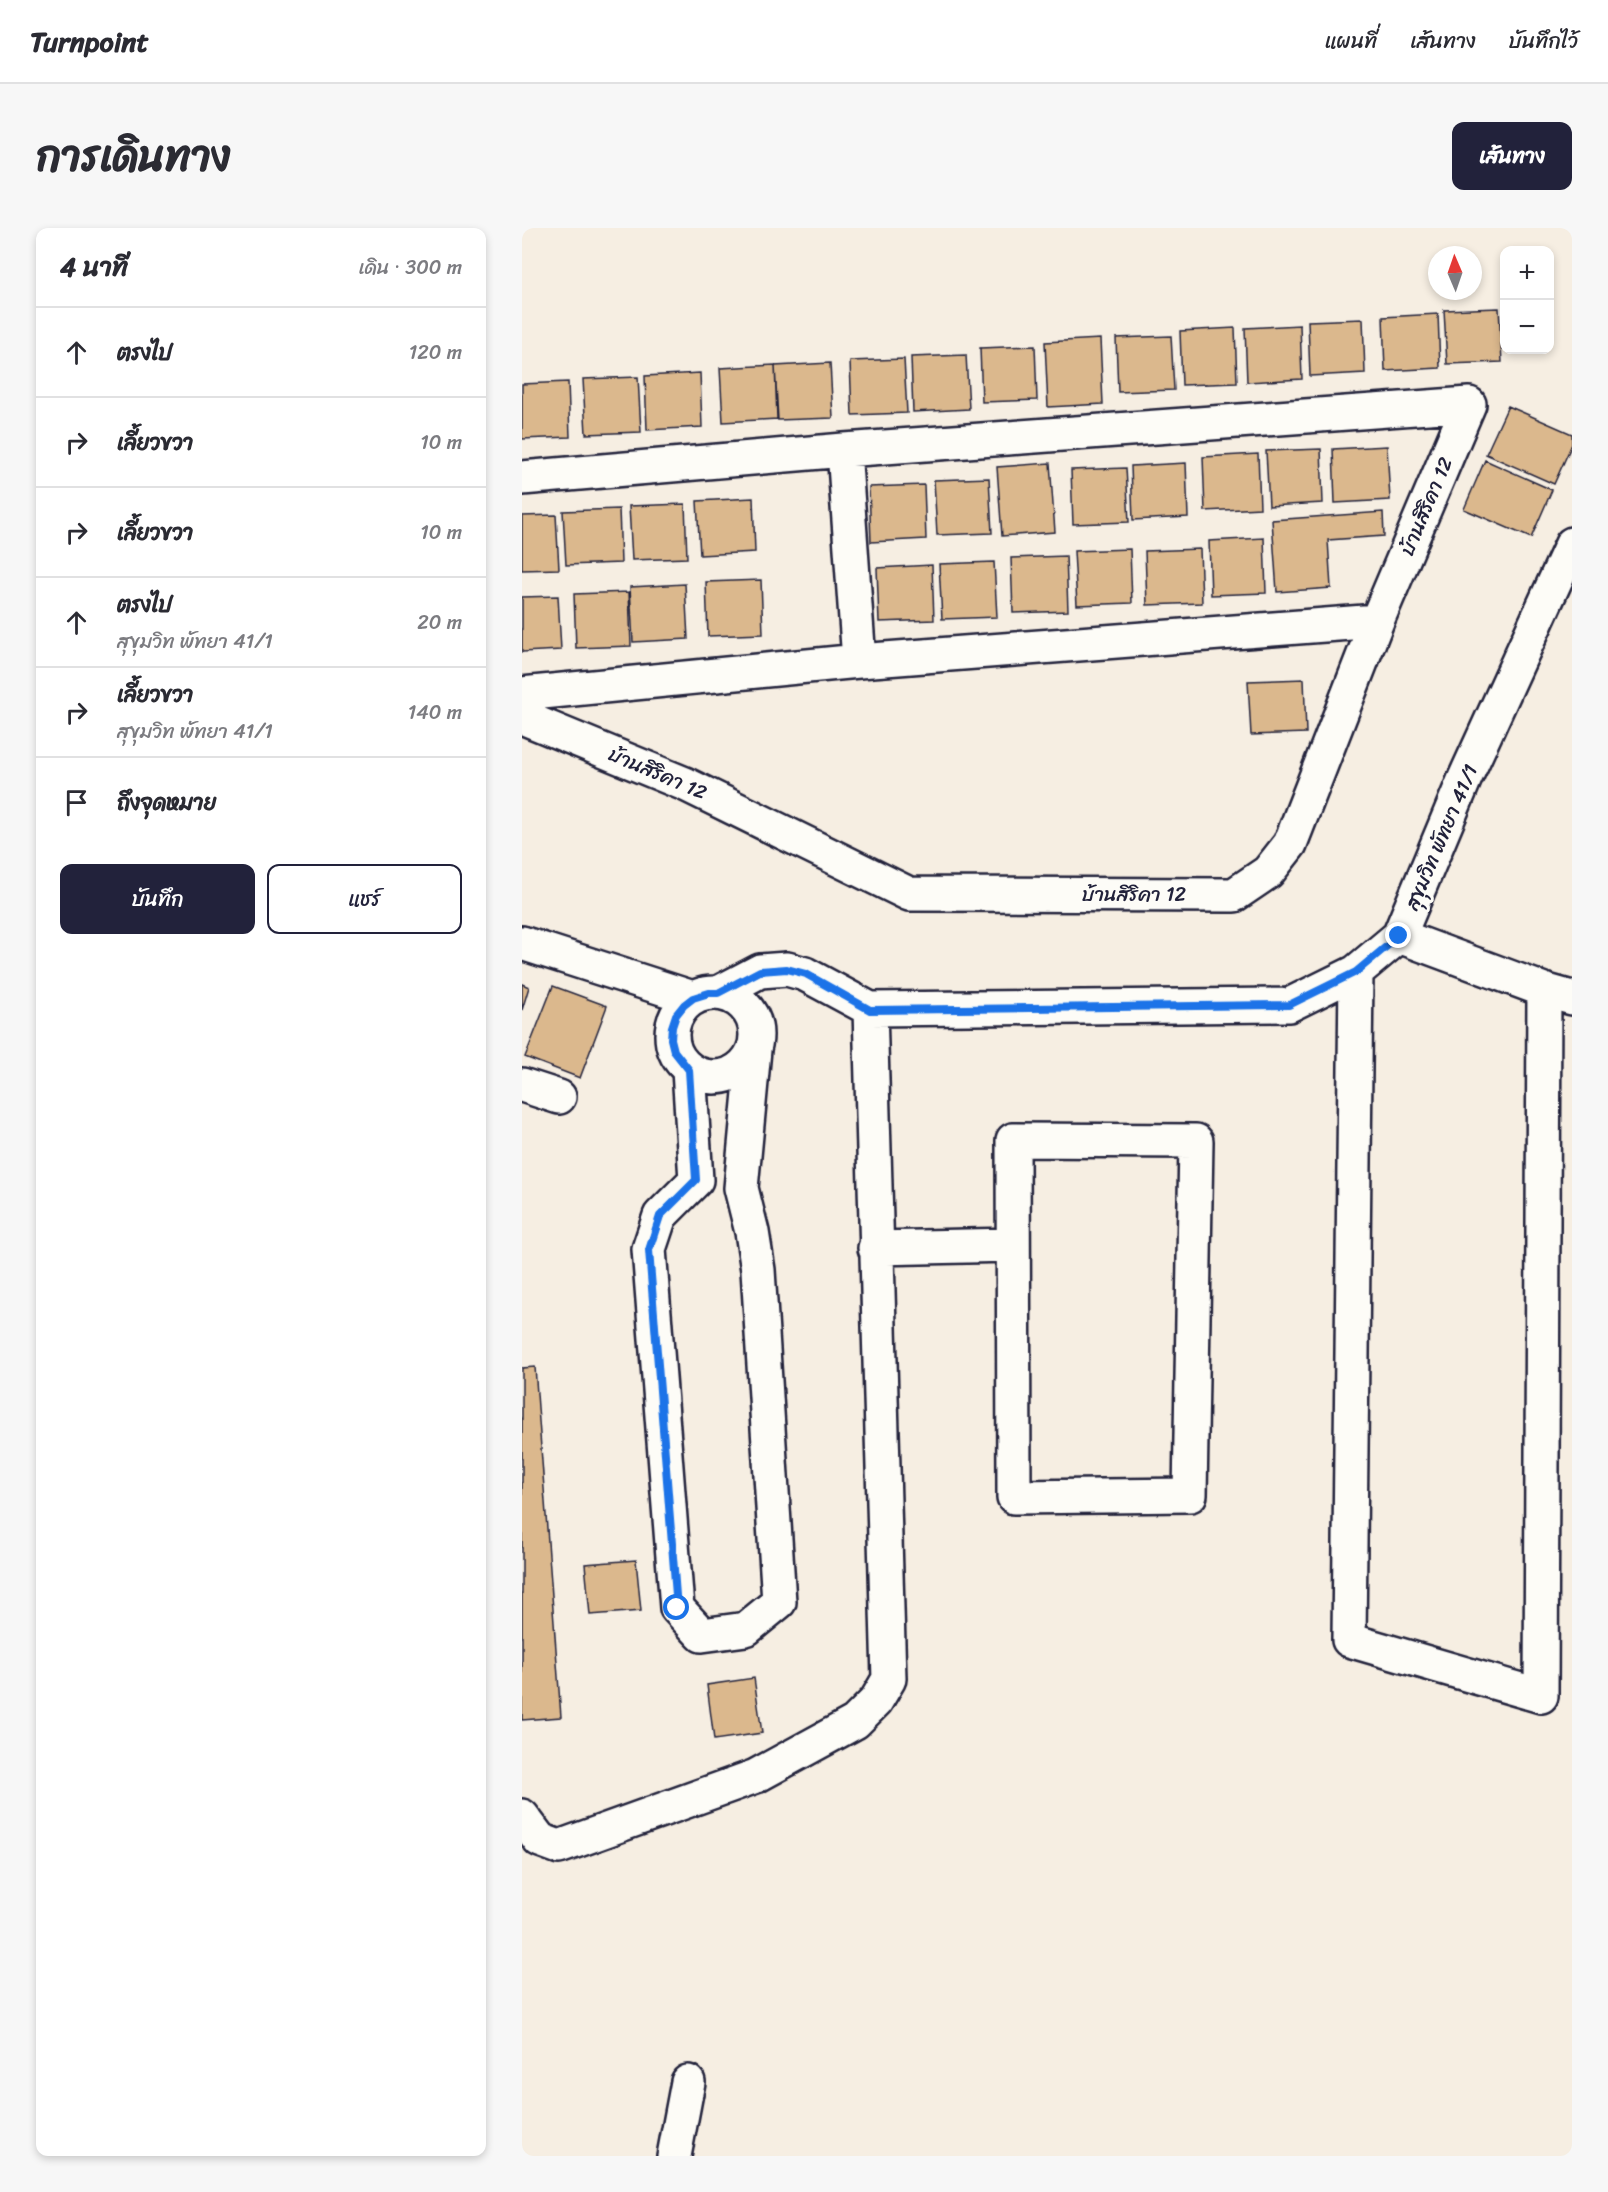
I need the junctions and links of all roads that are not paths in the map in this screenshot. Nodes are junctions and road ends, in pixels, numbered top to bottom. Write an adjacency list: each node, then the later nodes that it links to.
1 (844, 450): 2 (street); 4 (street, บ้านสิริคา 12); 5 (street)
2 (522, 478)
3 (1572, 544): 8 (street, สุขุมวิท พัทยา 41/1)
4 (1377, 621): 5 (street); 7 (street, บ้านสิริคา 12)
5 (859, 660): 6 (street)
6 (522, 694)
7 (522, 717)
8 (1399, 936): 10 (street, สุขุมวิท พัทยา 41/1); 11 (street)
9 (522, 943): 12 (street)
10 (1356, 972): 11 (street); 13 (street, สุขุมวิท พัทยา 41/1)
11 (1558, 994)
12 (705, 995): 13 (street); 14 (street); 15 (street)
13 (870, 1010): 21 (street)
14 (754, 1050): 15 (street); 19 (street)
15 (689, 1070): 18 (street)
16 (522, 1085): 17 (street)
17 (559, 1097)
18 (696, 1180): 19 (street); 19 (street)
19 (741, 1188)
20 (1013, 1245): 20 (street); 21 (street)
21 (876, 1248): 22 (street)
22 (522, 1816)
23 (688, 2082): 24 (street)
24 (674, 2156)

